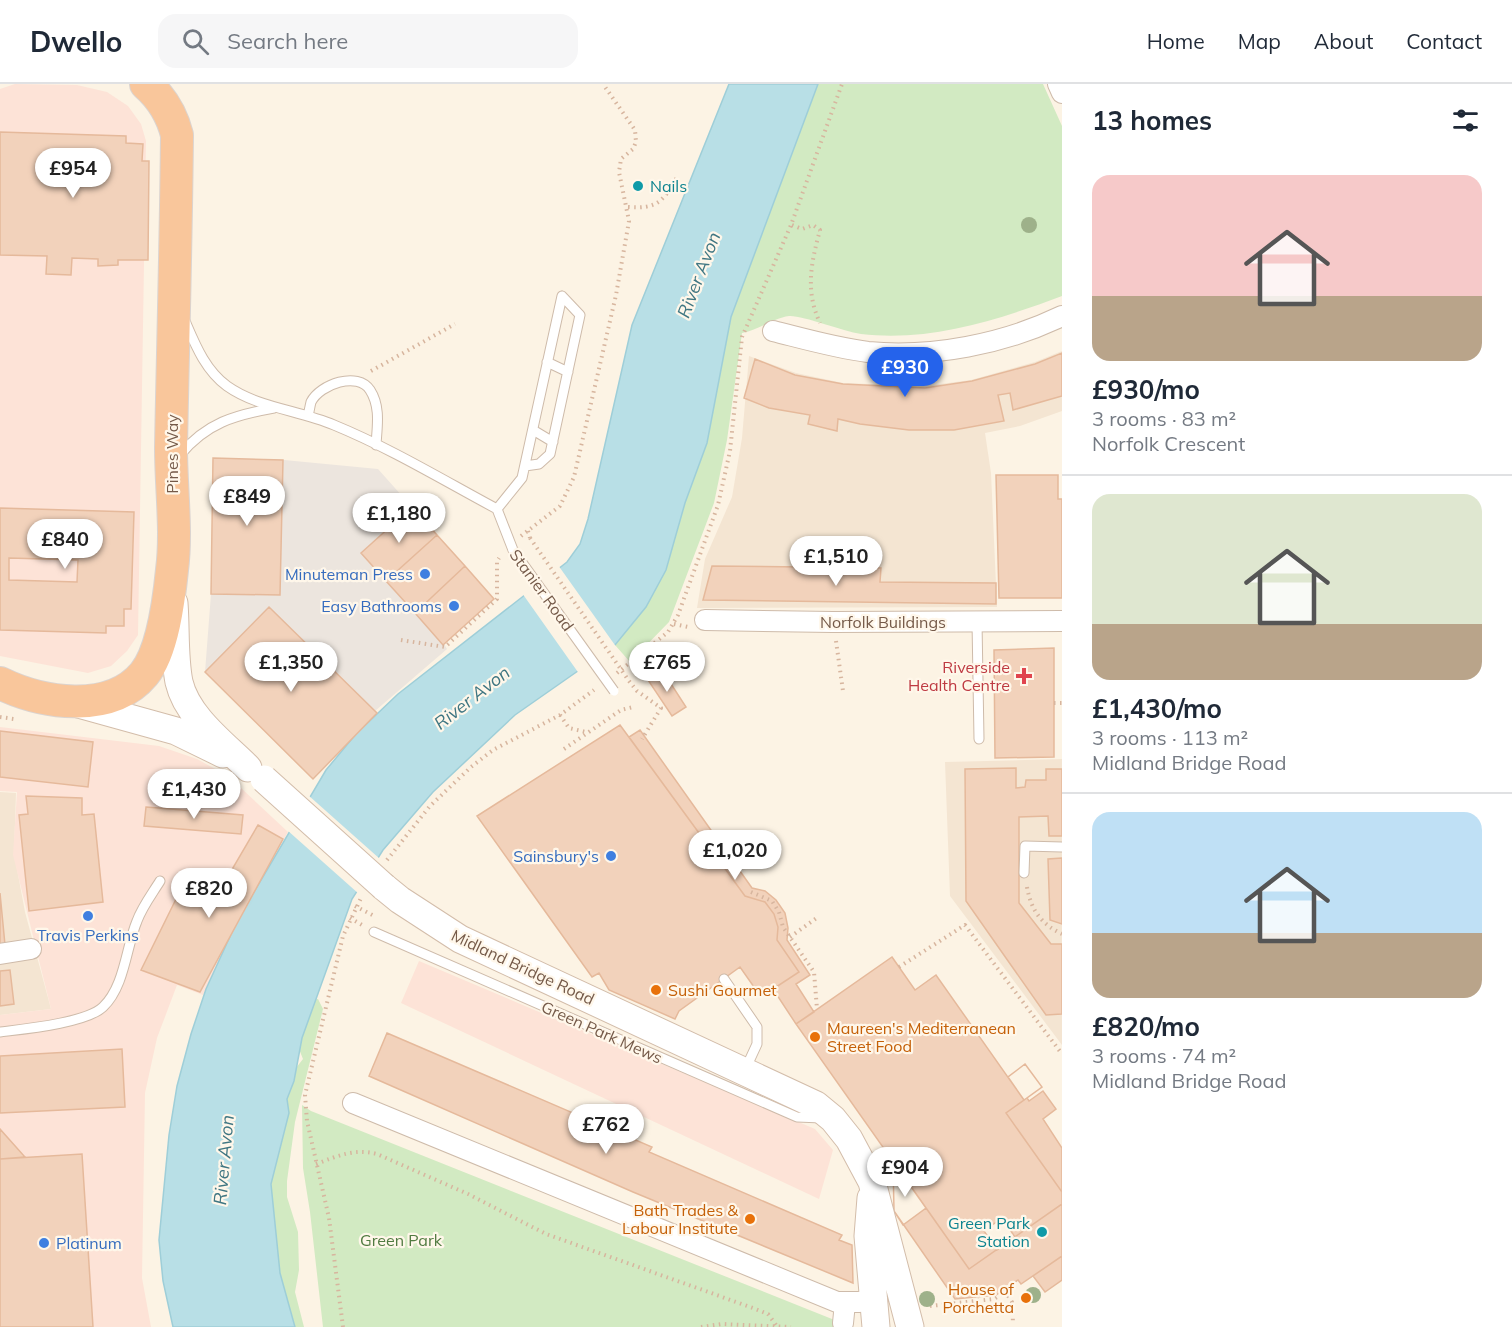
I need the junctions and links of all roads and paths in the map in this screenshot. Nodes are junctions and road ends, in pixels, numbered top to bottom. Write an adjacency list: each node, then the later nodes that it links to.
1 (146, 84): 7 (highway, Pines Way)
2 (165, 84): 7 (street)
3 (603, 84): 9 (path)
4 (842, 84): 10 (path)
5 (1058, 84): 6 (street)
6 (1062, 93)
7 (173, 118): 11 (highway, Pines Way)
8 (677, 177): 9 (path)
9 (628, 207): 27 (path)
10 (791, 225): 15 (path); 34 (path)
11 (174, 297): 19 (lane); 24 (highway, Pines Way)
12 (1062, 316): 15 (street)
13 (455, 324): 18 (path)
14 (773, 331): 15 (street)
15 (834, 346)
16 (547, 362): 17 (lane); 17 (lane); 21 (lane)
17 (568, 372): 22 (lane)
18 (357, 379): 20 (lane); 23 (lane)
19 (277, 407): 20 (lane); 24 (lane)
20 (308, 416): 23 (lane)
21 (533, 430): 22 (lane); 25 (lane)
22 (553, 442): 25 (lane)
23 (376, 445): 26 (lane)
24 (171, 466): 29 (highway, Pines Way)
25 (525, 466): 26 (lane)
26 (497, 509): 28 (lane, Stanier Road)
27 (528, 531): 28 (path); 48 (path, bridge)
28 (511, 547): 36 (path); 40 (lane, Stanier Road, bridge)
29 (172, 569): 42 (highway, Pines Way); 51 (main road)
30 (705, 620): 32 (street, Norfolk Buildings)
31 (1062, 621): 33 (street, Norfolk Buildings)
32 (833, 622): 33 (street, Norfolk Buildings); 41 (path)
33 (977, 622): 49 (lane)
34 (674, 624): 35 (path); 37 (path)
35 (682, 626)
36 (401, 640)
37 (611, 677)
38 (603, 684): 46 (path)
39 (5, 689): 42 (highway, Pines Way)
40 (614, 691)
41 (843, 691)
42 (74, 702): 51 (main road, Midland Bridge Road)
43 (1054, 703): 44 (path)
44 (1062, 703)
45 (633, 708): 47 (path)
46 (560, 714): 47 (path); 55 (path)
47 (587, 733): 50 (path)
48 (642, 739)
49 (979, 739)
50 (564, 749)
51 (256, 774): 55 (main road, Midland Bridge Road, bridge)
52 (1062, 847): 53 (lane)
53 (1024, 873): 61 (path)
54 (160, 881): 68 (lane)
55 (376, 884): 57 (path); 70 (main road, Midland Bridge Road)
56 (751, 892): 62 (path)
57 (355, 906): 58 (path); 73 (path)
58 (367, 911)
59 (818, 917): 62 (path)
60 (374, 932): 72 (lane, Green Park Mews)
61 (1062, 934)
62 (790, 937): 67 (path)
63 (31, 949): 64 (street)
64 (0, 954)
65 (899, 967): 69 (path)
66 (724, 979): 70 (lane)
67 (818, 1010)
68 (0, 1032)
69 (1062, 1054)
70 (745, 1070): 72 (main road, Midland Bridge Road)
71 (353, 1102): 75 (street)
72 (833, 1119): 74 (main road, Midland Bridge Road)
73 (316, 1164): 78 (path); 79 (path)
74 (872, 1182): 75 (main road, Midland Bridge Road); 83 (main road, Midland Bridge Road)
75 (873, 1299): 82 (main road, Midland Bridge Road)
76 (958, 1301): 77 (path)
77 (1013, 1323)
78 (776, 1324): 80 (path); 81 (path)
79 (343, 1327)
80 (701, 1327)
81 (791, 1327)
82 (876, 1327)
83 (910, 1327)

